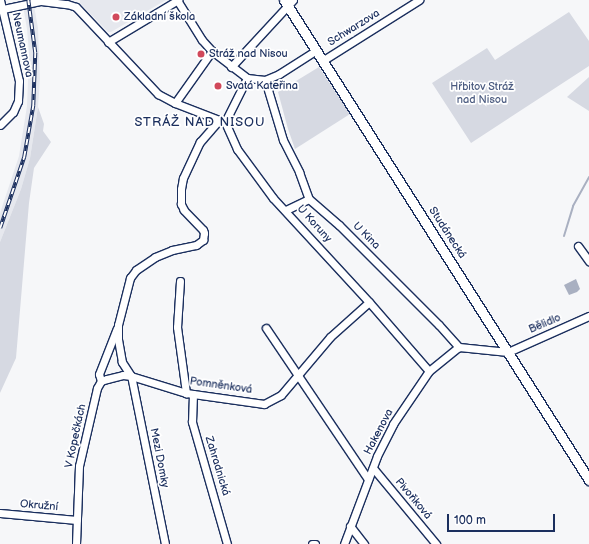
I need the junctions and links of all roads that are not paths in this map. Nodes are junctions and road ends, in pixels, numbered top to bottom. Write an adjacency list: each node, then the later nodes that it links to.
1 (0, 0): 5 (street)
2 (177, 0): 6 (street); 8 (street)
3 (419, 0): 9 (street, Schwarzova)
4 (288, 2): 7 (street, Studánecká); 10 (street)
5 (3, 9): 6 (street, Neumannova); 15 (street, Neumannova)
6 (108, 42): 13 (street, Neumannova)
7 (315, 51): 9 (street, Studánecká); 12 (street)
8 (212, 52): 10 (street); 13 (street)
9 (322, 61): 26 (street, Studánecká)
10 (231, 67): 11 (street)
11 (247, 78): 12 (street); 14 (street)
12 (265, 80): 16 (street, U Kina)
13 (175, 103): 14 (street, Neumannova)
14 (222, 121): 17 (street, U Koruny); 23 (street, V Kopečkách)
15 (0, 125)
16 (309, 199): 17 (street); 25 (street, U Kina)
17 (286, 210): 21 (street, U Koruny)
18 (578, 246): 19 (street)
19 (589, 261)
20 (180, 281): 31 (street, Zahradnická)
21 (369, 302): 27 (street, U Koruny); 28 (street, Pomněnková)
22 (589, 316): 26 (street, Bělidlo)
23 (118, 325): 29 (street, V Kopečkách); 30 (street, V Kopečkách)
24 (266, 328): 28 (street)
25 (459, 347): 26 (street); 27 (street, Hakenova)
26 (508, 352): 34 (street, Studánecká)
27 (429, 371): 32 (street, Hakenova)
28 (298, 375): 31 (street, Pomněnková); 33 (street)
29 (131, 376): 30 (street); 31 (street, Pomněnková); 39 (street, Mezi Domky)
30 (101, 381): 36 (street, V Kopečkách)
31 (190, 394): 40 (street, Zahradnická)
32 (373, 468): 33 (street, Hakenova); 45 (street, Pivoňková)
33 (368, 479): 37 (street, Hakenova)
34 (589, 480)
35 (0, 513): 36 (street, Okružní)
36 (77, 520): 38 (street, V Kopečkách)
37 (350, 526): 43 (street, Hakenova); 44 (street)
38 (76, 544)
39 (165, 544)
40 (227, 544)
41 (312, 544): 42 (street)
42 (316, 544)
43 (344, 544)
44 (364, 544)
45 (436, 544)

